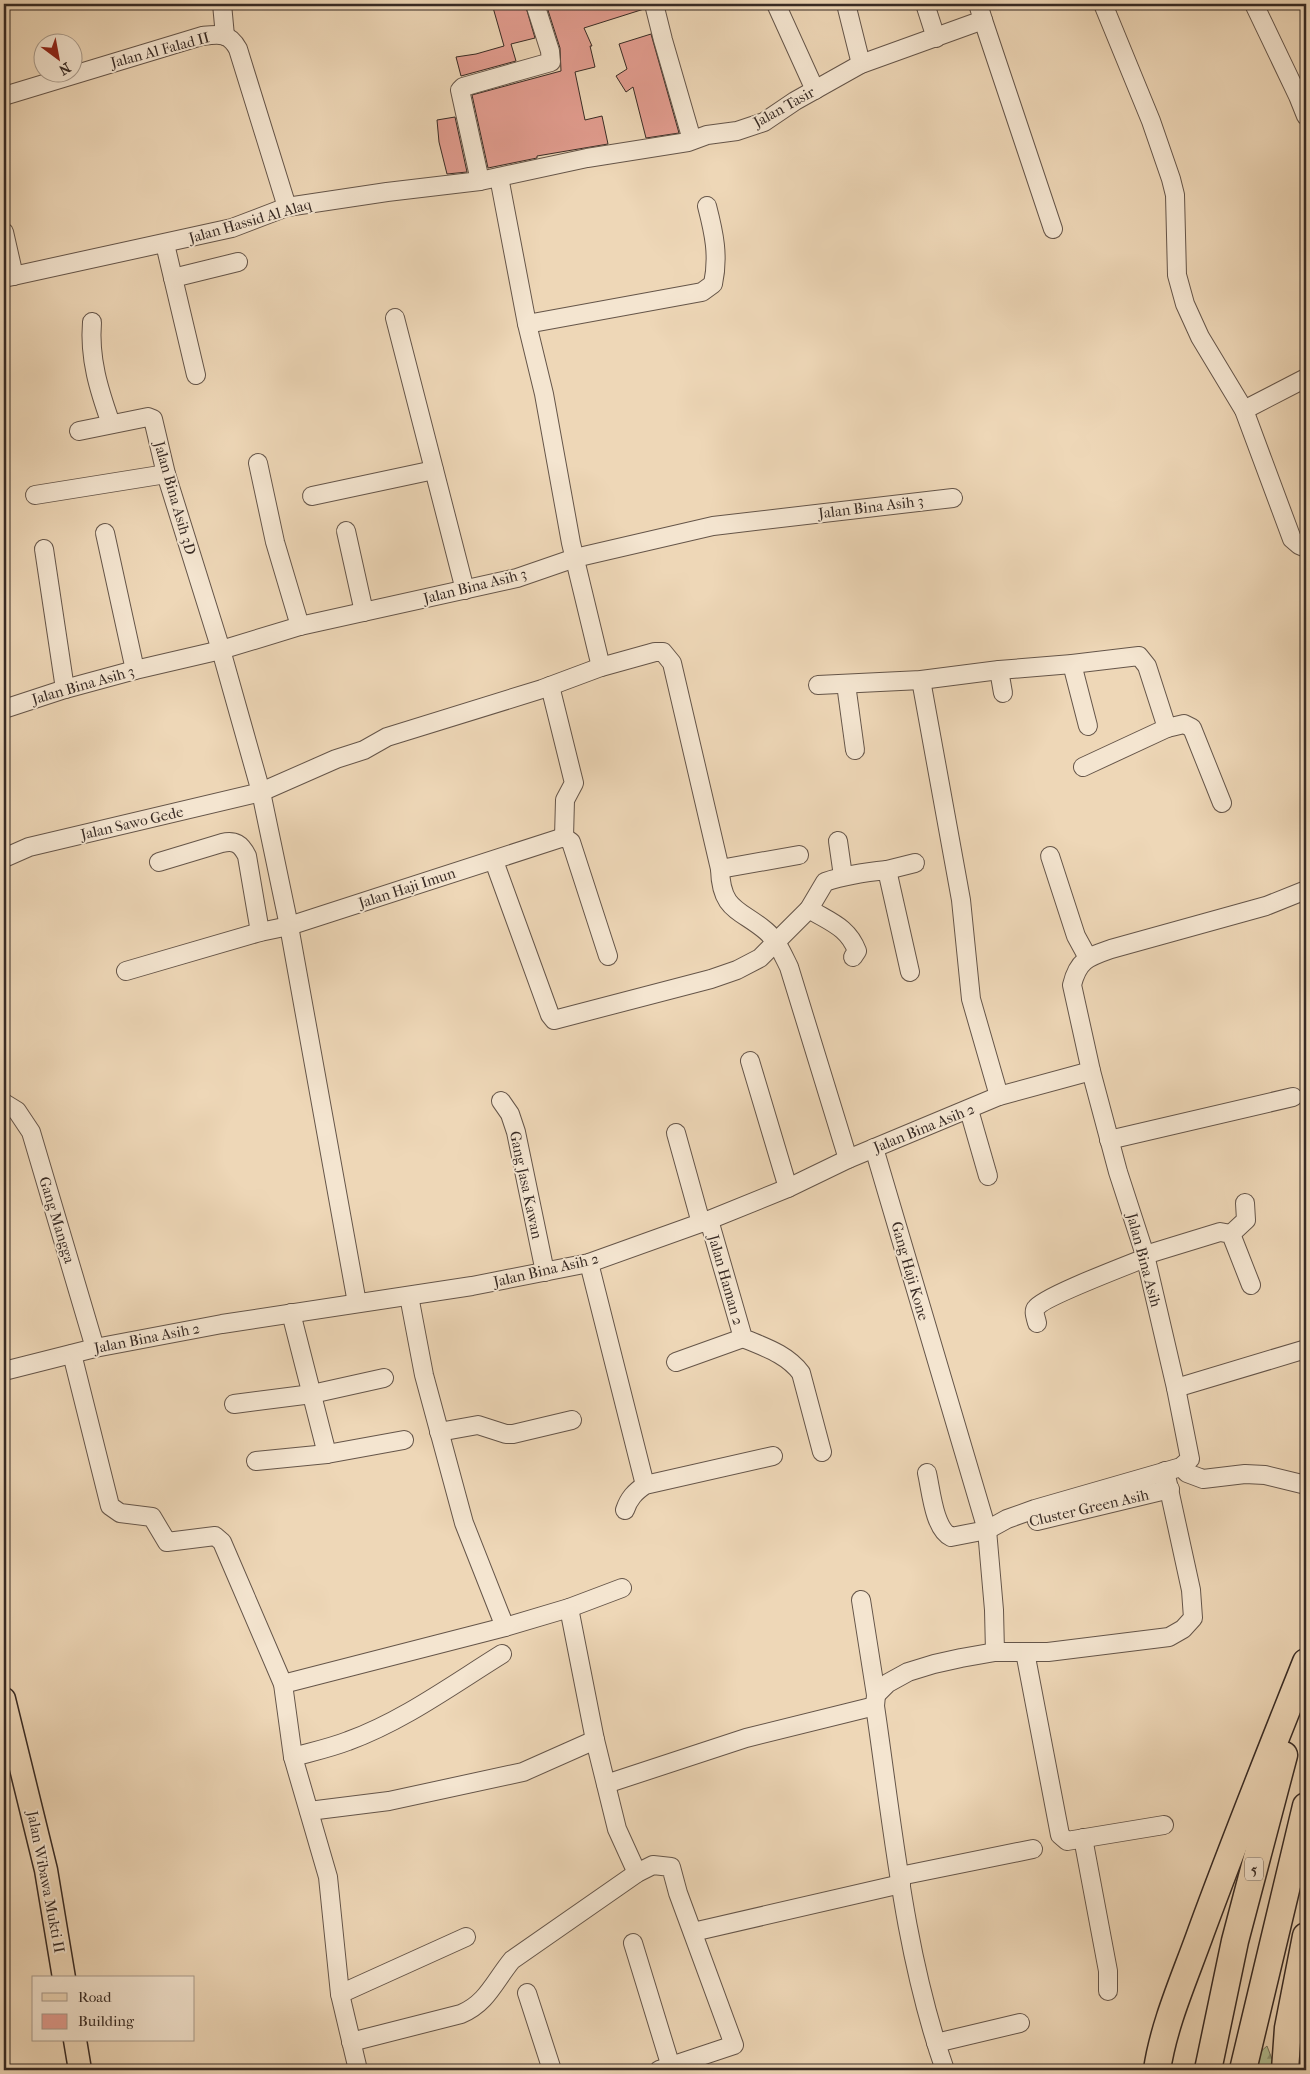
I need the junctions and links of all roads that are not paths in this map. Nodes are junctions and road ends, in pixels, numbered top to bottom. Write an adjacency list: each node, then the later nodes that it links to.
1 (222, 4): 10 (street)
2 (535, 4): 18 (street)
3 (654, 4): 16 (street)
4 (776, 4): 13 (street)
5 (846, 4): 12 (street)
6 (925, 4): 11 (street)
7 (1103, 4): 32 (street)
8 (1254, 4): 15 (street)
9 (981, 12): 11 (street, Jalan Tasir); 21 (street)
10 (225, 36): 14 (street, Jalan Al Falad II); 20 (street, Jalan Al Falad II)
11 (936, 38): 12 (street, Jalan Tasir)
12 (861, 64): 13 (street, Jalan Tasir)
13 (815, 90): 16 (street, Jalan Tasir)
14 (4, 96)
15 (1306, 116)
16 (692, 140): 17 (street, Jalan Tasir)
17 (499, 177): 18 (street, Jalan Hassid Al Alaq); 29 (street)
18 (480, 181): 20 (street, Jalan Hassid Al Alaq)
19 (706, 206): 29 (street)
20 (286, 207): 23 (street, Jalan Hassid Al Alaq)
21 (1053, 229)
22 (4, 232): 25 (street)
23 (165, 244): 25 (street, Jalan Hassid Al Alaq); 26 (street)
24 (238, 262): 26 (street)
25 (9, 277)
26 (173, 278): 30 (street)
27 (395, 318): 36 (street)
28 (92, 322): 33 (street)
29 (527, 324): 45 (street)
30 (196, 375)
31 (1306, 378): 32 (street)
32 (1244, 410): 43 (street)
33 (111, 424): 34 (street, Jalan Bina Asih 3D); 37 (street, Jalan Bina Asih 3D)
34 (79, 431)
35 (258, 463): 48 (street)
36 (434, 470): 39 (street); 46 (street)
37 (166, 474): 38 (street); 49 (street, Jalan Bina Asih 3D)
38 (35, 495)
39 (312, 496)
40 (953, 498): 45 (street, Jalan Bina Asih 3)
41 (346, 531): 47 (street)
42 (106, 533): 52 (street)
43 (1306, 548)
44 (44, 550): 58 (street)
45 (575, 558): 46 (street, Jalan Bina Asih 3); 51 (street)
46 (465, 590): 47 (street, Jalan Bina Asih 3)
47 (364, 612): 48 (street, Jalan Bina Asih 3)
48 (300, 626): 49 (street, Jalan Bina Asih 3)
49 (221, 650): 52 (street, Jalan Bina Asih 3); 65 (street, Jalan Bina Asih 3D)
50 (1072, 664): 53 (street); 61 (street); 62 (street)
51 (601, 667): 56 (street, Jalan Sawo Gede); 75 (street, Jalan Sawo Gede)
52 (135, 670): 58 (street, Jalan Bina Asih 3)
53 (999, 670): 54 (street); 59 (street)
54 (921, 680): 55 (street); 90 (street)
55 (846, 684): 57 (street); 63 (street)
56 (550, 686): 65 (street, Jalan Sawo Gede); 67 (street)
57 (818, 686)
58 (65, 689): 60 (street, Jalan Bina Asih 3)
59 (1003, 693)
60 (4, 709)
61 (1088, 726)
62 (1167, 728): 64 (street); 66 (street)
63 (855, 750)
64 (1083, 767)
65 (261, 792): 71 (street, Jalan Sawo Gede); 80 (street, Jalan Bina Asih 3D)
66 (1222, 803)
67 (564, 837): 72 (street, Jalan Haji Imun); 83 (street)
68 (838, 841): 77 (street)
69 (799, 855): 75 (street)
70 (1050, 856): 85 (street)
71 (4, 858)
72 (494, 861): 80 (street, Jalan Haji Imun); 82 (street)
73 (159, 862): 81 (street)
74 (915, 863): 76 (street)
75 (720, 869): 82 (street)
76 (887, 870): 77 (street); 87 (street)
77 (843, 876): 79 (street)
78 (1306, 890): 85 (street)
79 (809, 909): 82 (street); 84 (street)
80 (289, 926): 81 (street, Jalan Haji Imun); 109 (street, Jalan Bina Asih 3D)
81 (260, 932): 86 (street, Jalan Haji Imun)
82 (776, 942): 98 (street)
83 (608, 956)
84 (853, 958)
85 (1088, 958): 89 (street, Jalan Bina Asih)
86 (126, 971)
87 (910, 972)
88 (750, 1062): 100 (street)
89 (1091, 1071): 90 (street, Jalan Bina Asih 2); 96 (street, Jalan Bina Asih)
90 (999, 1096): 94 (street, Jalan Bina Asih 2)
91 (1293, 1097): 96 (street)
92 (501, 1101): 106 (street, Gang Jasa Kawan)
93 (4, 1103): 113 (street, Gang Mangga)
94 (969, 1110): 97 (street, Jalan Bina Asih 2); 99 (street)
95 (676, 1133): 102 (street, Jalan Haman 2)
96 (1109, 1140): 104 (street, Jalan Bina Asih)
97 (874, 1148): 98 (street, Jalan Bina Asih 2); 136 (street, Gang Haji Kone)
98 (848, 1159): 100 (street, Jalan Bina Asih 2)
99 (988, 1176)
100 (788, 1188): 102 (street, Jalan Bina Asih 2)
101 (1245, 1203): 103 (street)
102 (705, 1221): 105 (street, Jalan Bina Asih 2); 112 (street, Jalan Haman 2)
103 (1231, 1234): 104 (street); 107 (street)
104 (1145, 1256): 111 (street); 119 (street, Jalan Bina Asih)
105 (589, 1263): 106 (street, Jalan Bina Asih 2); 131 (street)
106 (545, 1272): 108 (street, Jalan Bina Asih 2)
107 (1251, 1285)
108 (408, 1296): 109 (street, Jalan Bina Asih 2); 123 (street)
109 (357, 1304): 110 (street, Jalan Bina Asih 2)
110 (291, 1313): 113 (street, Jalan Bina Asih 2); 120 (street)
111 (1037, 1323)
112 (743, 1338): 116 (street); 125 (street, Jalan Haman 2)
113 (96, 1348): 115 (street, Jalan Bina Asih 2)
114 (1306, 1349): 119 (street)
115 (72, 1354): 117 (street, Jalan Bina Asih 2); 146 (street)
116 (676, 1362)
117 (4, 1371)
118 (384, 1378): 120 (street)
119 (1176, 1388): 129 (street, Jalan Bina Asih)
120 (312, 1394): 121 (street); 126 (street)
121 (234, 1404)
122 (572, 1420): 123 (street)
123 (439, 1432): 140 (street)
124 (404, 1440): 126 (street)
125 (822, 1452)
126 (327, 1454): 128 (street)
127 (773, 1456): 131 (street)
128 (256, 1461)
129 (1173, 1469): 132 (street); 133 (street); 136 (street)
130 (927, 1473): 136 (street)
131 (645, 1485): 134 (street)
132 (1306, 1485)
133 (1170, 1489): 135 (street, Cluster Green Asih); 142 (street)
134 (625, 1510)
135 (1009, 1527)
136 (987, 1530): 141 (street)
137 (622, 1588): 139 (street)
138 (861, 1600): 148 (street)
139 (569, 1608): 140 (street); 150 (street)
140 (505, 1627): 146 (street)
141 (995, 1652): 142 (street); 148 (street)
142 (1025, 1652): 156 (street)
143 (502, 1654): 151 (street)
144 (1306, 1662): 172 (highway)
145 (1306, 1669): 178 (highway, 5)
146 (283, 1684): 151 (street)
147 (4, 1699): 149 (main road, Jalan Wibawa Mukti II)
148 (876, 1701): 152 (street); 159 (street)
149 (7, 1730): 164 (main road, Jalan Wibawa Mukti II)
150 (595, 1740): 152 (street); 154 (street)
151 (293, 1757): 154 (street)
152 (606, 1784): 158 (street)
153 (1306, 1806): 179 (highway)
154 (310, 1811): 167 (street)
155 (1164, 1825): 156 (street)
156 (1082, 1838): 165 (street)
157 (1033, 1849): 159 (street)
158 (637, 1873): 160 (street); 170 (street)
159 (900, 1880): 160 (street); 171 (street)
160 (693, 1932): 173 (street)
161 (466, 1936): 167 (street)
162 (1306, 1936): 180 (highway)
163 (633, 1943): 173 (street)
164 (64, 1976)
165 (1108, 1991)
166 (527, 1993): 176 (street)
167 (340, 1994): 170 (street)
168 (1020, 2023): 171 (street)
169 (75, 2042): 174 (main road)
170 (351, 2042): 175 (street)
171 (936, 2043): 177 (street)
172 (1155, 2065)
173 (665, 2069)
174 (80, 2070)
175 (358, 2070)
176 (552, 2070)
177 (945, 2070)
178 (1208, 2070)
179 (1243, 2070)
180 (1285, 2070)

